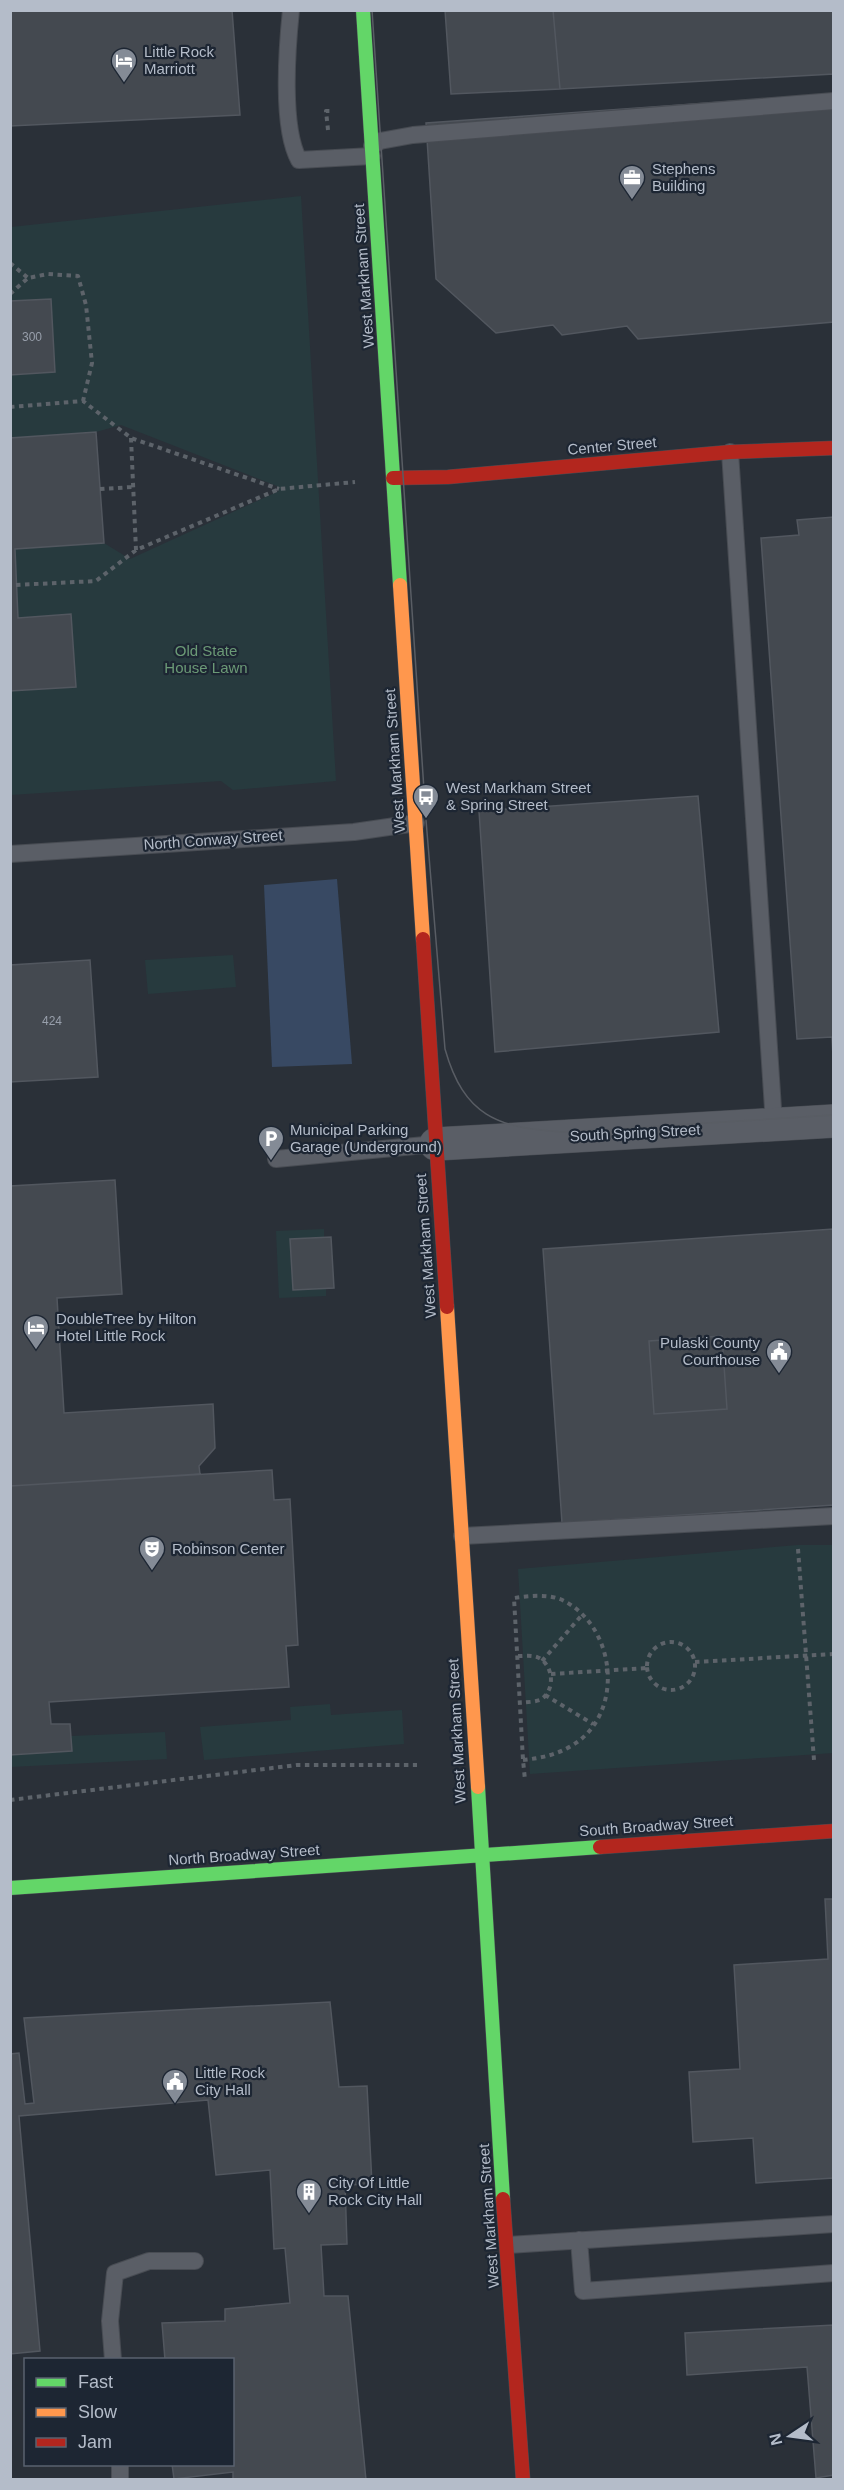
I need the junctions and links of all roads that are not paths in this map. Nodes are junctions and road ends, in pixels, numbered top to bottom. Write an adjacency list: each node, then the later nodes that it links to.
1 (291, 10): 4 (lane)
2 (363, 10): 4 (street, West Markham Street)
3 (834, 100): 4 (lane)
4 (372, 151): 7 (street, West Markham Street)
5 (834, 448): 6 (street, Center Street)
6 (730, 452): 7 (street, Center Street); 11 (lane)
7 (393, 478): 8 (street, West Markham Street)
8 (416, 823): 9 (lane, North Conway Street); 12 (street, West Markham Street)
9 (10, 854)
10 (834, 1121): 11 (street, South Spring Street)
11 (774, 1124): 12 (street, South Spring Street)
12 (436, 1144): 13 (lane); 15 (street, West Markham Street)
13 (276, 1159)
14 (834, 1516): 15 (lane)
15 (462, 1536): 17 (street, West Markham Street)
16 (834, 1831): 17 (street, South Broadway Street)
17 (480, 1855): 18 (street, North Broadway Street); 21 (street, West Markham Street)
18 (10, 1888)
19 (834, 2224): 20 (lane)
20 (579, 2240): 21 (lane); 23 (lane)
21 (508, 2245): 25 (street, West Markham Street)
22 (195, 2261): 24 (lane)
23 (834, 2273)
24 (113, 2358)
25 (523, 2480)

